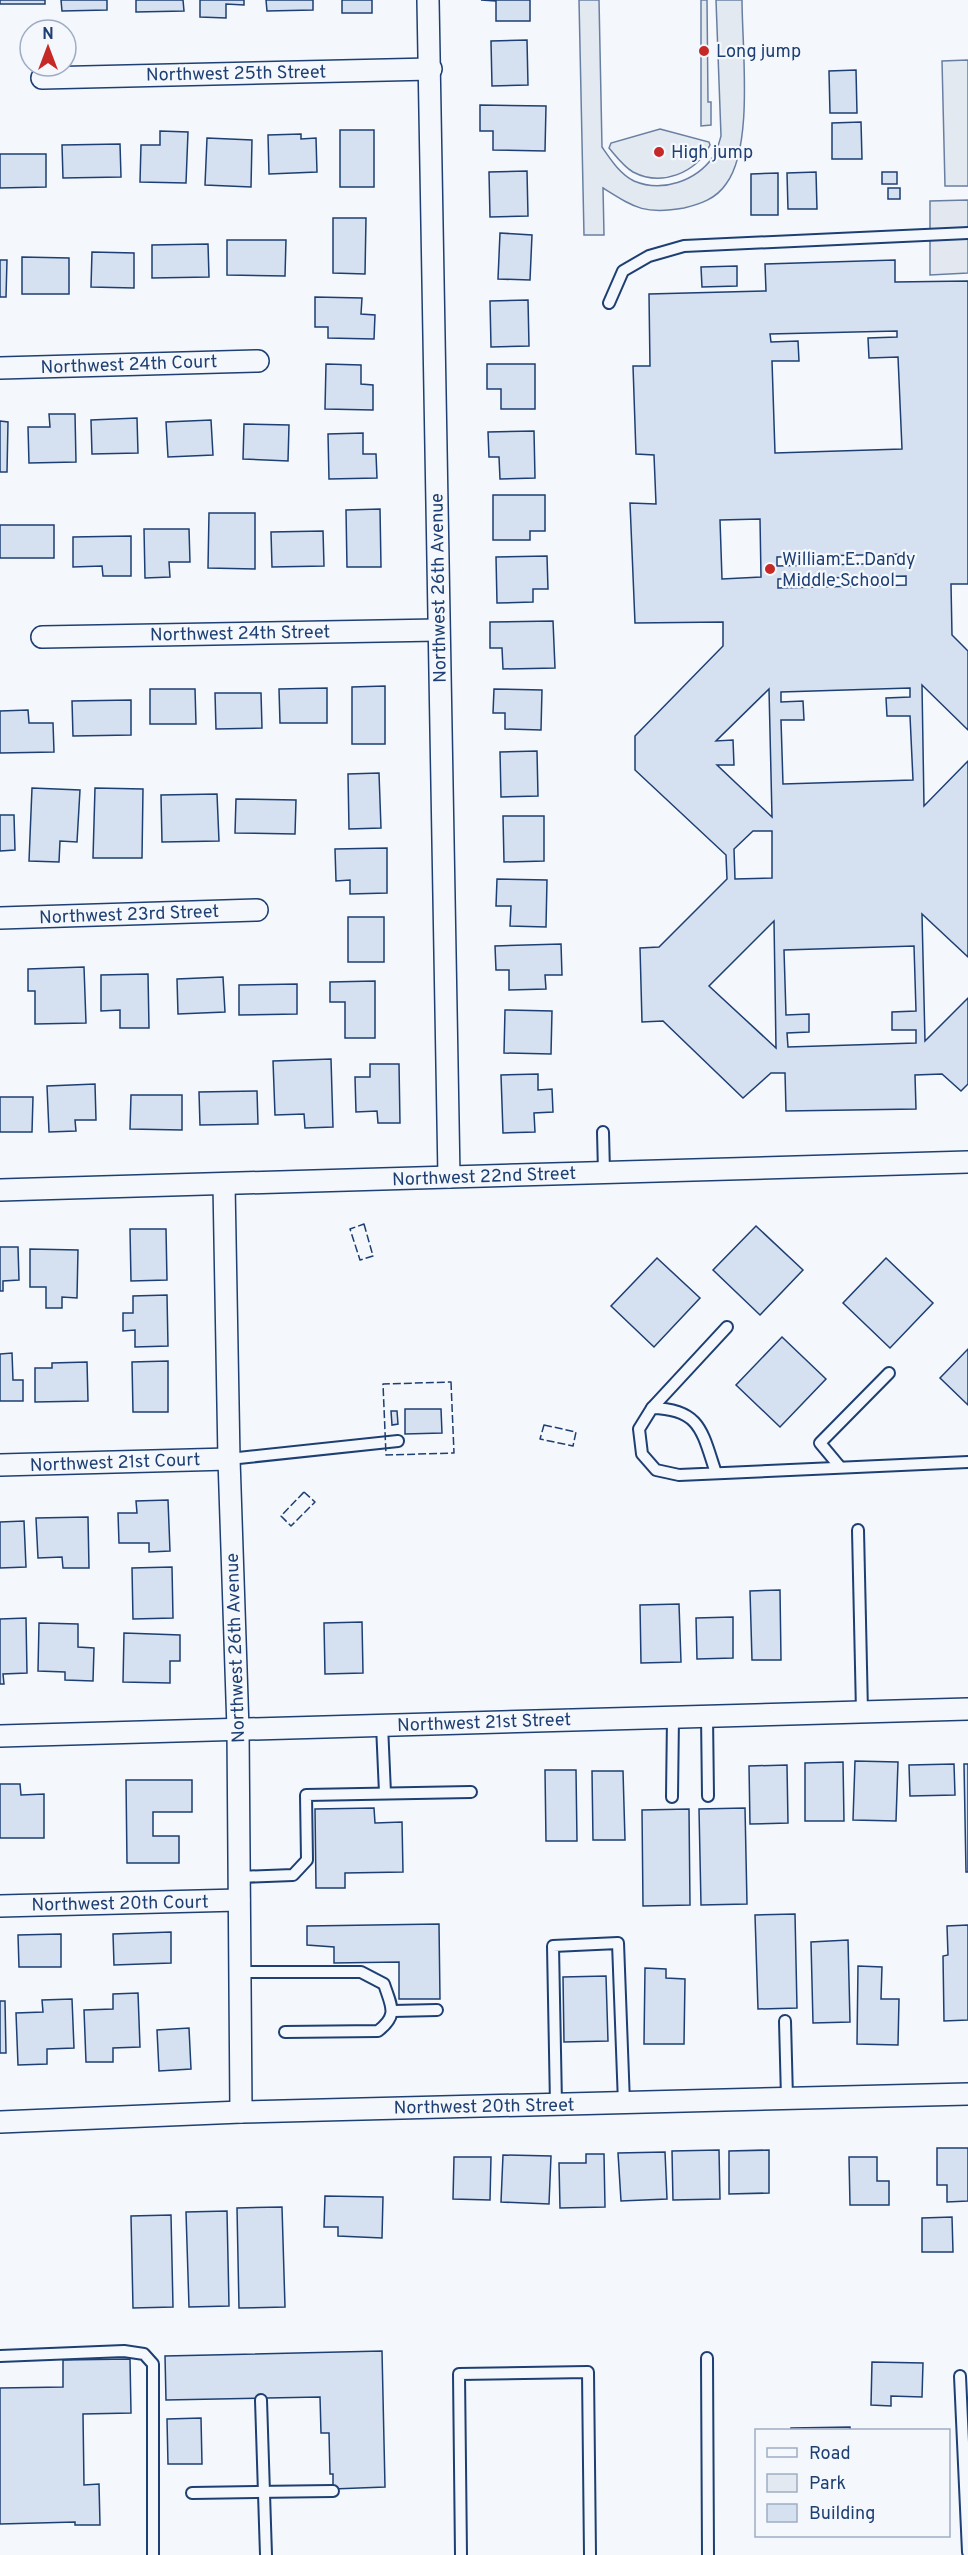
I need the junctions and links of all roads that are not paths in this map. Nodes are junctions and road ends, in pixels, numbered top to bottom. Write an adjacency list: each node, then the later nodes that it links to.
1 (428, 0): 2 (street, Northwest 26th Avenue)
2 (431, 69): 3 (street, Northwest 25th Street); 8 (street, Northwest 26th Avenue)
3 (78, 77)
4 (968, 233): 5 (lane)
5 (609, 303)
6 (258, 361): 7 (street, Northwest 24th Court)
7 (0, 368)
8 (438, 630): 9 (street, Northwest 24th Street); 15 (street, Northwest 26th Avenue)
9 (42, 637)
10 (257, 910): 11 (street, Northwest 23rd Street)
11 (0, 918)
12 (603, 1132): 14 (lane)
13 (968, 1162): 14 (street, Northwest 22nd Street)
14 (604, 1172): 15 (street, Northwest 22nd Street)
15 (449, 1177): 16 (street, Northwest 22nd Street)
16 (224, 1184): 17 (street, Northwest 22nd Street); 22 (street, Northwest 26th Avenue)
17 (0, 1190)
18 (727, 1327): 20 (lane)
19 (890, 1373): 25 (lane)
20 (652, 1408): 26 (lane); 26 (lane)
21 (398, 1441): 22 (lane)
22 (229, 1459): 24 (street, Northwest 21st Court); 33 (street, Northwest 26th Avenue)
23 (968, 1462): 25 (lane)
24 (0, 1465)
25 (840, 1467): 26 (lane)
26 (716, 1473)
27 (858, 1530): 29 (lane)
28 (968, 1709): 29 (street, Northwest 21st Street)
29 (862, 1712): 30 (street, Northwest 21st Street)
30 (707, 1716): 31 (street, Northwest 21st Street); 37 (lane)
31 (673, 1717): 32 (street, Northwest 21st Street); 38 (lane)
32 (382, 1725): 33 (street, Northwest 21st Street); 36 (lane)
33 (238, 1729): 34 (street, Northwest 21st Street); 39 (street, Northwest 26th Avenue)
34 (0, 1736)
35 (471, 1792): 36 (lane)
36 (385, 1793): 39 (lane)
37 (708, 1796)
38 (672, 1797)
39 (239, 1877): 40 (street, Northwest 26th Avenue)
40 (239, 1900): 41 (street, Northwest 20th Court); 42 (street, Northwest 26th Avenue)
41 (0, 1906)
42 (240, 1972): 44 (lane); 51 (street, Northwest 26th Avenue)
43 (437, 2010): 44 (lane)
44 (393, 2011): 46 (lane)
45 (785, 2021): 48 (lane)
46 (285, 2032)
47 (968, 2094): 48 (street, Northwest 20th Street)
48 (787, 2098): 49 (street, Northwest 20th Street)
49 (624, 2103): 50 (street, Northwest 20th Street); 50 (lane)
50 (556, 2104): 51 (street, Northwest 20th Street)
51 (241, 2112): 52 (street, Northwest 20th Street)
52 (0, 2122)
53 (0, 2356): 61 (lane)
54 (707, 2358): 65 (lane)
55 (960, 2376): 60 (lane)
56 (261, 2400): 59 (lane)
57 (333, 2491): 59 (lane)
58 (192, 2493): 59 (lane)
59 (264, 2493): 62 (lane)
60 (968, 2552)
61 (153, 2555)
62 (266, 2555)
63 (461, 2555): 64 (lane)
64 (590, 2555)
65 (708, 2555)

